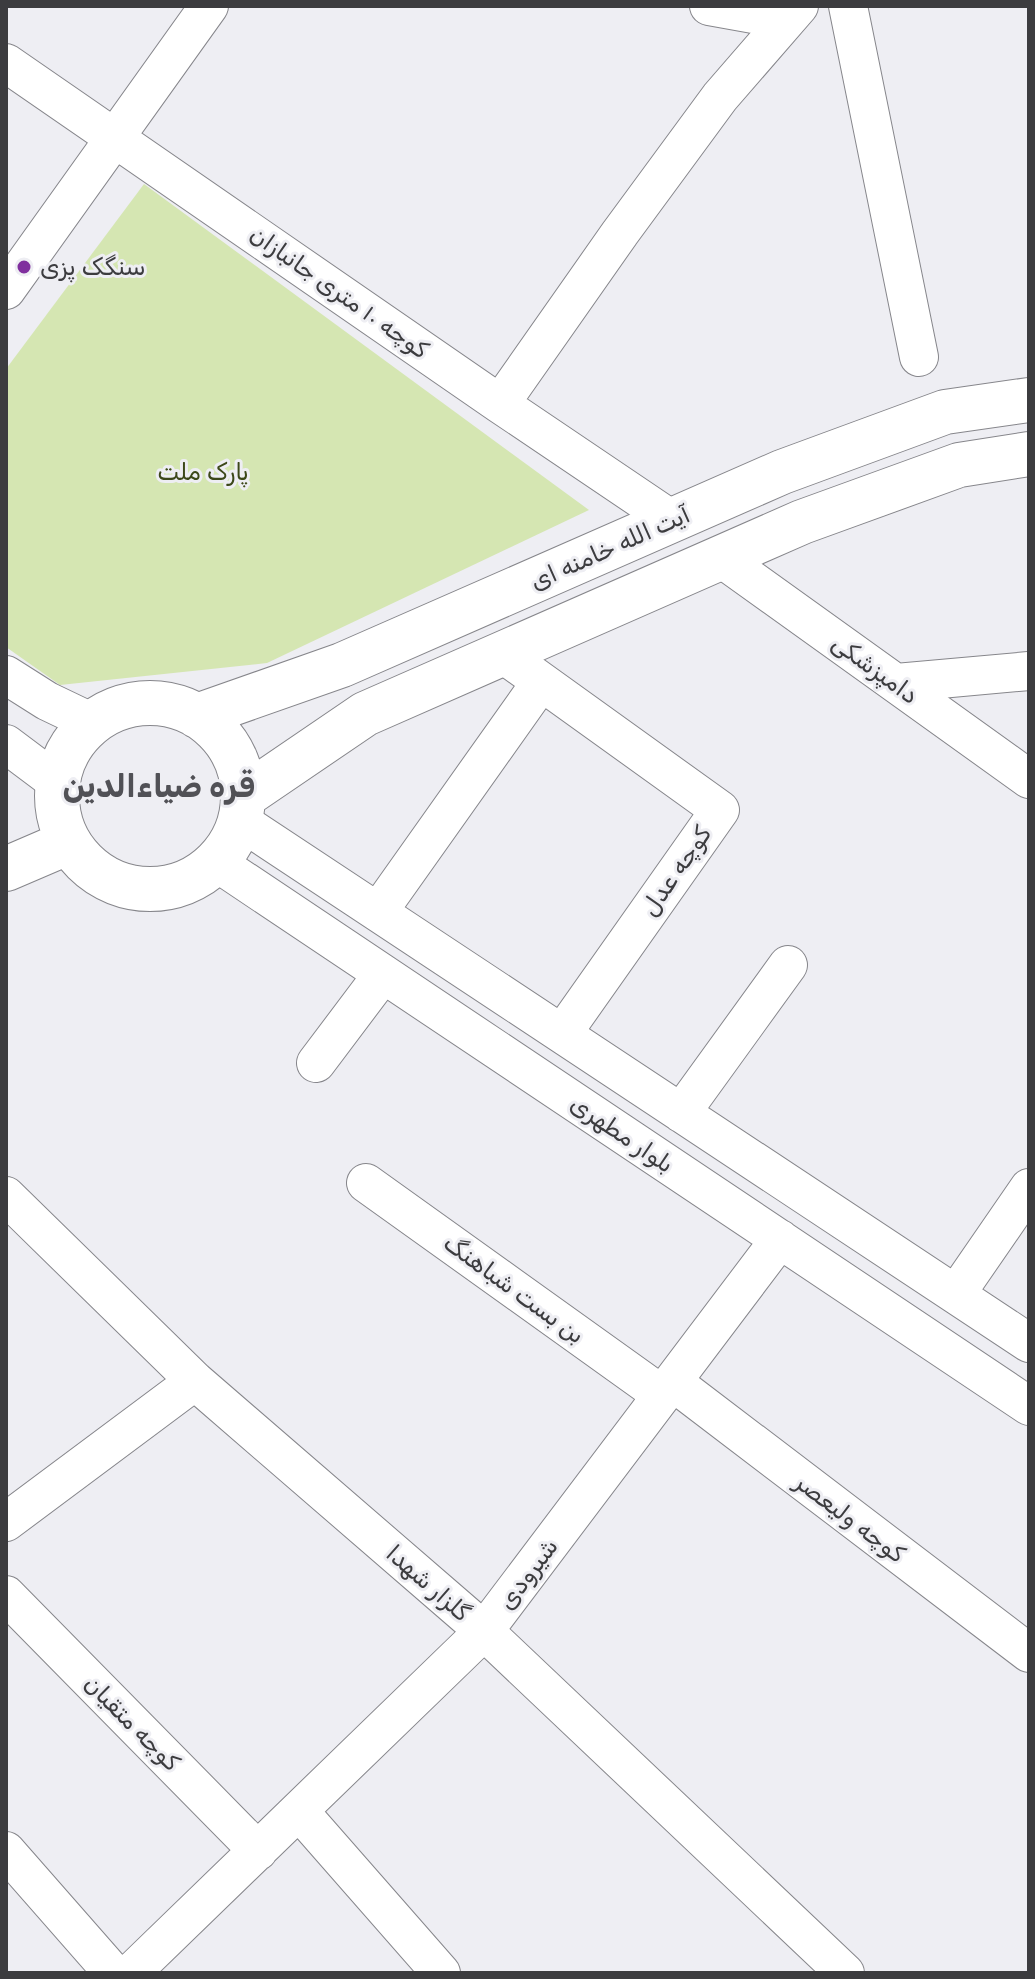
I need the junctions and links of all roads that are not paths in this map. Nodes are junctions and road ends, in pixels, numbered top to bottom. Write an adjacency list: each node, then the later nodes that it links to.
1 (209, 6): 6 (street)
2 (709, 6): 4 (street)
3 (848, 6): 8 (street)
4 (793, 13): 10 (street)
5 (6, 63): 6 (street, کوچه ۱۰ متری جانبازان)
6 (116, 138): 7 (street); 10 (street, کوچه ۱۰ متری جانبازان)
7 (6, 290)
8 (919, 357)
9 (1029, 400): 12 (main road, آیت الله خامنه ای)
10 (500, 404): 12 (street, کوچه ۱۰ متری جانبازان)
11 (1029, 454): 13 (main road)
12 (672, 520): 19 (main road, آیت الله خامنه ای)
13 (721, 558): 14 (main road); 18 (street, دامپزشکی)
14 (503, 654): 17 (street, کوچه عدل); 24 (main road)
15 (1029, 671): 18 (street)
16 (6, 675): 20 (street)
17 (541, 682): 28 (street); 31 (street, کوچه عدل)
18 (896, 683): 22 (street, دامپزشکی)
19 (197, 716): 20 (main road); 24 (main road)
20 (93, 723): 23 (main road)
21 (6, 744): 23 (street)
22 (1029, 779)
23 (58, 783): 25 (main road)
24 (241, 809): 26 (main road); 28 (street, بلوار مطهری)
25 (69, 842): 26 (main road); 27 (main road)
26 (216, 862): 30 (street, بلوار مطهری)
27 (6, 869)
28 (378, 912): 31 (street, بلوار مطهری)
29 (788, 965): 33 (street)
30 (383, 974): 32 (street); 37 (street, بلوار مطهری)
31 (562, 1034): 33 (street, بلوار مطهری)
32 (316, 1063)
33 (681, 1113): 38 (street, بلوار مطهری)
34 (366, 1183): 41 (street, بن بست شباهنگ)
35 (1029, 1188): 38 (street)
36 (6, 1196): 40 (street, گلزار شهدا)
37 (780, 1239): 41 (street, شیرودی); 42 (street, بلوار مطهری)
38 (956, 1294): 39 (street, بلوار مطهری)
39 (1029, 1343)
40 (195, 1381): 43 (street); 45 (street, گلزار شهدا)
41 (668, 1388): 45 (street, شیرودی); 46 (street, کوچه ولیعصر)
42 (1029, 1406)
43 (6, 1522)
44 (6, 1595): 49 (street, کوچه متقیان)
45 (484, 1631): 47 (street, شیرودی); 53 (street, گلزار شهدا)
46 (1029, 1653)
47 (299, 1811): 49 (street, شیرودی); 52 (street)
48 (6, 1851): 50 (street)
49 (258, 1851): 51 (street, شیرودی)
50 (113, 1973)
51 (131, 1973)
52 (441, 1973)
53 (845, 1973)

